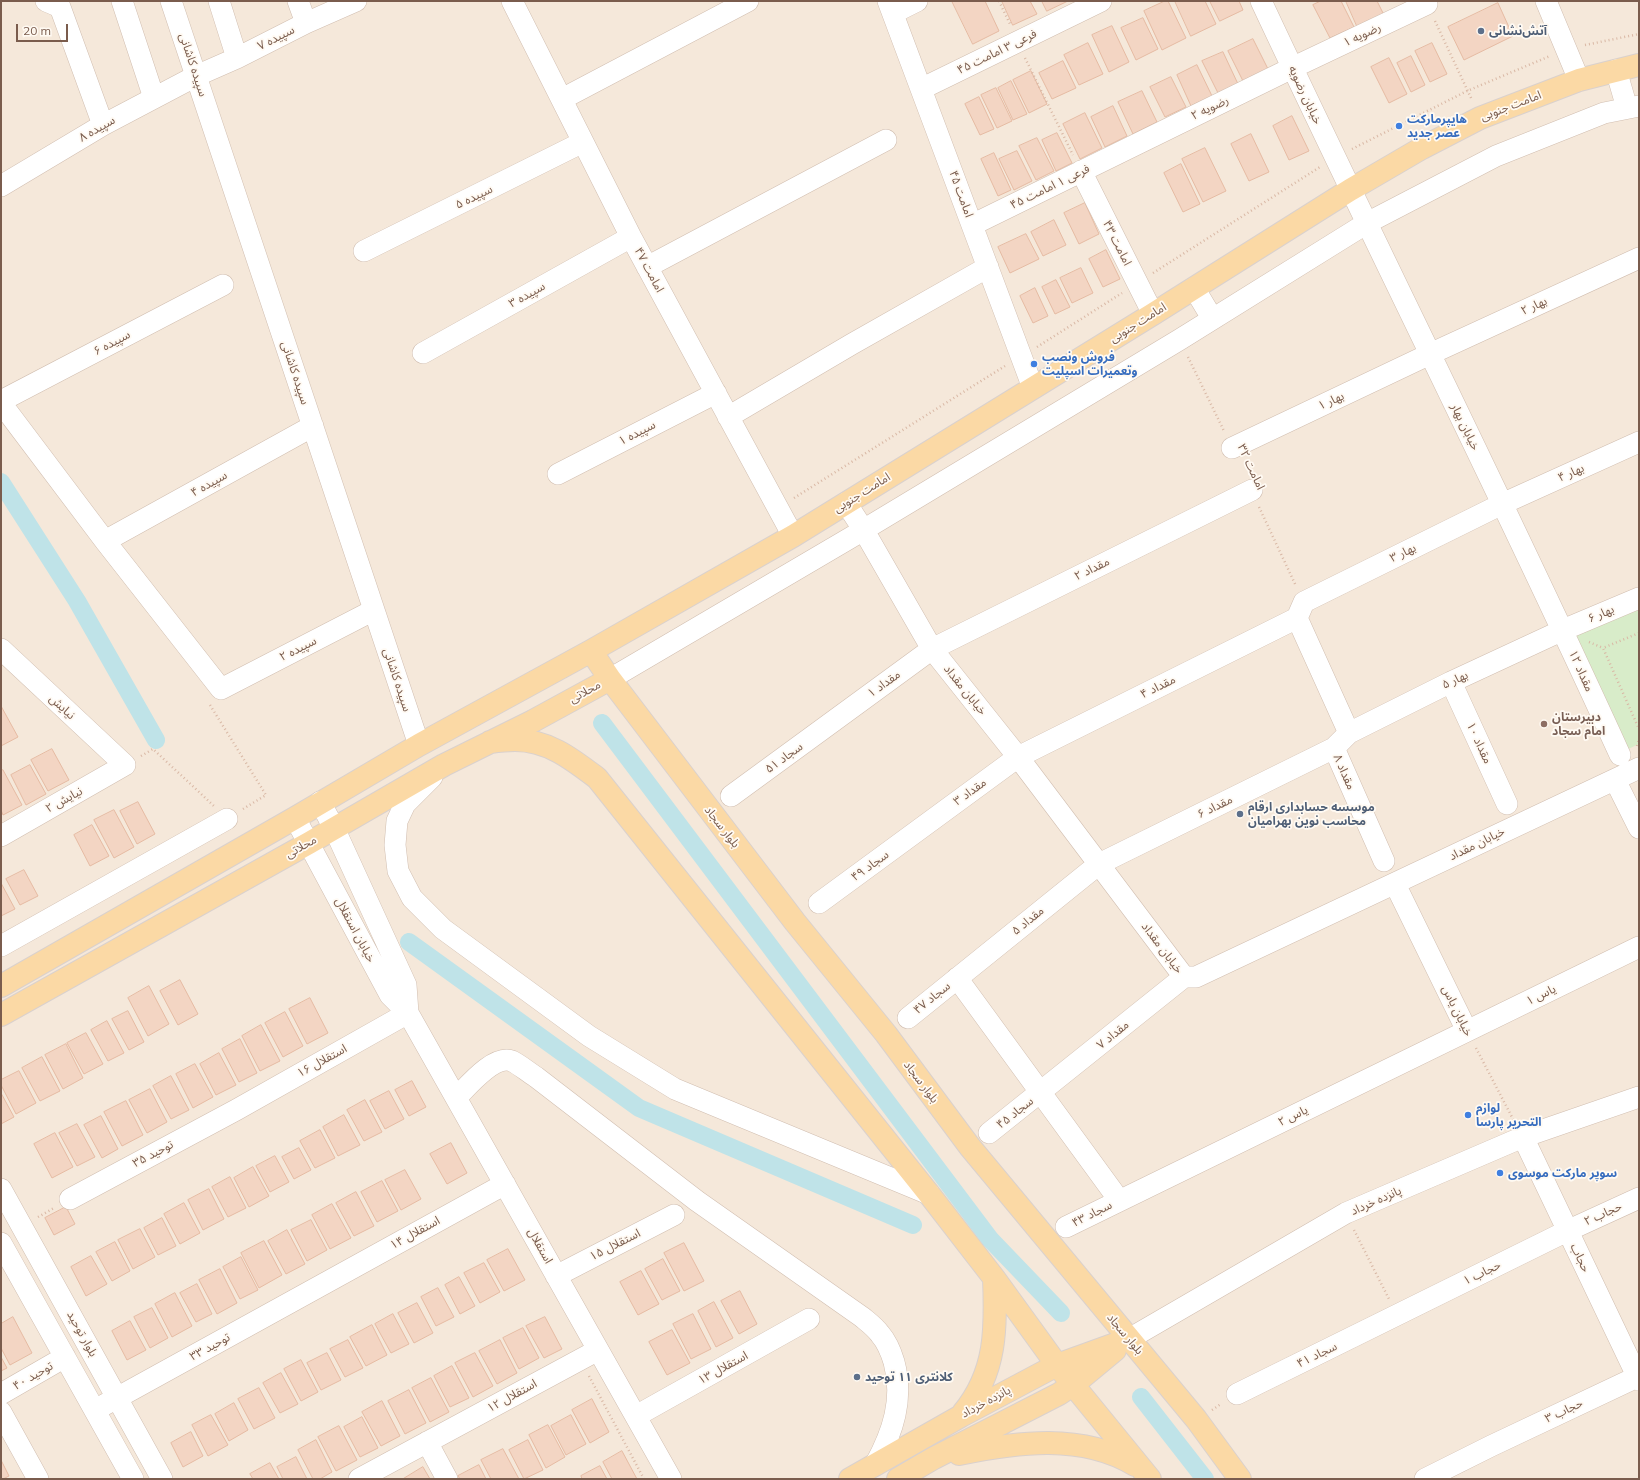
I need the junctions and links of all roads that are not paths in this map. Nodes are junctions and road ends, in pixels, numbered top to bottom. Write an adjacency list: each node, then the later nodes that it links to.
1 (46, 1): 26 (street)
2 (122, 1): 23 (street)
3 (171, 1): 20 (street, سپیده کاشانی)
4 (219, 1): 16 (street)
5 (298, 1): 15 (street)
6 (356, 1): 15 (street, سپیده ۷)
7 (512, 1): 24 (street, امامت ۴۷)
8 (748, 1): 24 (street)
9 (917, 1): 14 (street)
10 (1101, 1): 22 (street, فرعی ۳ امامت ۴۵)
11 (1261, 1): 18 (street, خیابان رضویه)
12 (1546, 1): 21 (street)
13 (1427, 3): 18 (street, رضویه ۱)
14 (890, 7): 22 (street, امامت ۴۵)
15 (306, 23): 16 (street, سپیده ۷)
16 (237, 58): 20 (street, سپیده ۷)
17 (1639, 65): 19 (main road, امامت جنوبی)
18 (1292, 68): 29 (street, رضویه ۲); 32 (street, خیابان رضویه)
19 (1616, 70): 21 (main road, امامت جنوبی); 25 (street)
20 (196, 76): 23 (street, سپیده ۸); 50 (street, سپیده کاشانی)
21 (1579, 80): 32 (main road, امامت جنوبی)
22 (921, 89): 34 (street, امامت ۴۵)
23 (154, 98): 26 (street, سپیده ۸)
24 (562, 99): 28 (street, امامت ۴۷)
25 (1633, 107): 33 (street)
26 (103, 125): 31 (street, سپیده ۸)
27 (886, 140): 38 (street)
28 (583, 142): 35 (street, امامت ۴۷); 36 (street, سپیده ۵)
29 (1128, 148): 30 (street, فرعی ۱ امامت ۴۵)
30 (1081, 171): 34 (street, فرعی ۱ امامت ۴۵); 42 (street, امامت ۴۳)
31 (1, 186)
32 (1350, 190): 33 (street, خیابان رضویه); 41 (main road, امامت جنوبی)
33 (1367, 223): 43 (street); 45 (street, خیابان بهار)
34 (972, 225): 39 (street, امامت ۴۵)
35 (631, 237): 38 (street, امامت ۴۷); 44 (street, سپیده ۳)
36 (364, 251)
37 (1639, 258): 45 (street, بهار ۲)
38 (647, 267): 47 (street, امامت ۴۷)
39 (988, 268): 46 (street, امامت ۴۵); 49 (street)
40 (223, 285): 48 (street, سپیده ۶)
41 (1194, 288): 42 (main road, امامت جنوبی); 43 (street)
42 (1153, 314): 46 (main road, امامت جنوبی)
43 (1212, 318): 57 (street)
44 (423, 353)
45 (1430, 354): 52 (street, بهار ۱); 56 (street, خیابان بهار)
46 (1033, 388): 55 (main road, امامت جنوبی)
47 (716, 393): 49 (street, امامت ۴۷); 53 (street, سپیده ۱)
48 (1, 402): 59 (street)
49 (728, 417): 58 (street, امامت ۴۷)
50 (313, 426): 59 (street, سپیده ۴); 61 (street, سپیده کاشانی)
51 (1639, 442): 56 (street, بهار ۴)
52 (1232, 448)
53 (558, 474)
54 (1252, 490): 64 (street, مقداد ۲)
55 (846, 503): 57 (street, خیابان مقداد); 58 (main road, امامت جنوبی)
56 (1502, 504): 62 (street, بهار ۳); 63 (street, خیابان بهار)
57 (863, 529): 64 (street, خیابان مقداد); 67 (street)
58 (794, 536): 66 (main road, امامت جنوبی)
59 (105, 541): 61 (street, سپیده ۲)
60 (1639, 598): 63 (street, بهار ۶)
61 (374, 610): 72 (street, سپیده کاشانی)
62 (1300, 610): 70 (street); 75 (street, مقداد ۴)
63 (1563, 630): 68 (street, بهار ۵); 74 (street, مقداد ۱۲)
64 (932, 649): 69 (street, مقداد ۱); 75 (street, خیابان مقداد)
65 (2, 651): 76 (street, نیایش)
66 (591, 651): 67 (main road, محلاتی); 72 (main road)
67 (610, 679): 71 (main road, محلاتی); 124 (main road, بلوار سجاد)
68 (1451, 682): 70 (street, بهار ۵); 82 (street, مقداد ۱۰)
69 (836, 719): 80 (street, سجاد ۵۱)
70 (1349, 733): 73 (street, مقداد ۶)
71 (490, 742): 77 (main road, محلاتی); 111 (main road)
72 (419, 745): 81 (main road)
73 (1334, 748): 90 (street, مقداد ۸); 91 (street, مقداد ۶)
74 (1620, 755)
75 (1018, 756): 86 (street, مقداد ۳); 91 (street, خیابان مقداد)
76 (125, 765): 88 (street, نیایش ۲)
77 (444, 765): 85 (main road, محلاتی); 111 (street)
78 (1639, 768): 79 (street, خیابان مقداد)
79 (1615, 780): 87 (street); 92 (street, خیابان مقداد)
80 (731, 796)
81 (320, 802): 83 (main road); 85 (street)
82 (1507, 804)
83 (295, 818): 89 (street, خیابان استقلال); 98 (main road)
84 (227, 819): 94 (street)
85 (334, 828): 89 (main road, محلاتی); 99 (street)
86 (921, 828): 93 (street, سجاد ۴۹)
87 (1639, 828)
88 (2, 835)
89 (309, 843): 99 (street, خیابان استقلال); 100 (main road, محلاتی)
90 (1384, 861)
91 (1099, 864): 96 (street, خیابان مقداد); 97 (street, مقداد ۵)
92 (1395, 884): 96 (street, خیابان مقداد); 102 (street, خیابان یاس)
93 (819, 904)
94 (1, 946)
95 (1639, 947): 102 (street, یاس ۱)
96 (1184, 977): 103 (street, مقداد ۷)
97 (957, 978): 101 (street, سجاد ۴۷); 103 (street)
98 (1, 986)
99 (408, 1013): 105 (street, استقلال); 106 (street, استقلال ۱۶)
100 (1, 1015)
101 (908, 1018)
102 (1467, 1031): 114 (street, یاس ۲)
103 (1041, 1094): 107 (street, سجاد ۴۵); 114 (street)
104 (1639, 1097): 108 (street, پانزده خرداد)
105 (456, 1098): 109 (street, استقلال); 139 (street)
106 (236, 1110): 113 (street, توحید ۳۵)
107 (989, 1133)
108 (1523, 1137): 117 (street, حجاب); 124 (street, پانزده خرداد)
109 (505, 1184): 119 (street, استقلال); 121 (street, استقلال ۱۴)
110 (1, 1189): 132 (street, بلوار توحید)
111 (929, 1194): 120 (main road)
112 (1639, 1198): 117 (street, حجاب ۲)
113 (70, 1199)
114 (1119, 1200): 116 (street, سجاد ۴۳)
115 (674, 1215): 119 (street, استقلال ۱۵)
116 (1066, 1227)
117 (1567, 1231): 122 (street, حجاب ۱); 128 (street, حجاب)
118 (1, 1243): 126 (street)
119 (556, 1276): 125 (street, استقلال)
120 (994, 1278): 127 (main road); 136 (main road)
121 (326, 1283): 132 (street, توحید ۳۳)
122 (1397, 1316): 131 (street, سجاد ۴۱)
123 (809, 1319): 135 (street, استقلال ۱۳)
124 (1128, 1339): 127 (main road, پانزده خرداد); 129 (main road, پانزده خرداد); 149 (main road, بلوار سجاد)
125 (598, 1350): 135 (street, استقلال); 137 (street, استقلال ۱۲)
126 (65, 1357): 130 (street, توحید ۴۰); 133 (street)
127 (1057, 1365): 129 (main road); 136 (main road, پانزده خرداد)
128 (1638, 1377): 150 (street, حجاب ۳)
129 (1074, 1384): 138 (main road, پانزده خرداد); 140 (main road)
130 (1, 1394)
131 (1237, 1394)
132 (118, 1398): 133 (street, توحید ۳۳); 143 (street, بلوار توحید)
133 (94, 1410): 142 (street)
134 (1, 1412): 141 (street)
135 (636, 1416): 146 (street, استقلال)
136 (961, 1416): 139 (main road, پانزده خرداد)
137 (427, 1442): 144 (street, استقلال ۱۲); 145 (street)
138 (934, 1458): 140 (main road); 148 (main road, پانزده خرداد)
139 (875, 1465): 147 (main road, پانزده خرداد)
140 (1146, 1474)
141 (38, 1479)
142 (133, 1479)
143 (162, 1479)
144 (359, 1479)
145 (447, 1479)
146 (671, 1479)
147 (850, 1479)
148 (898, 1479)
149 (1240, 1479)
150 (1425, 1479)

